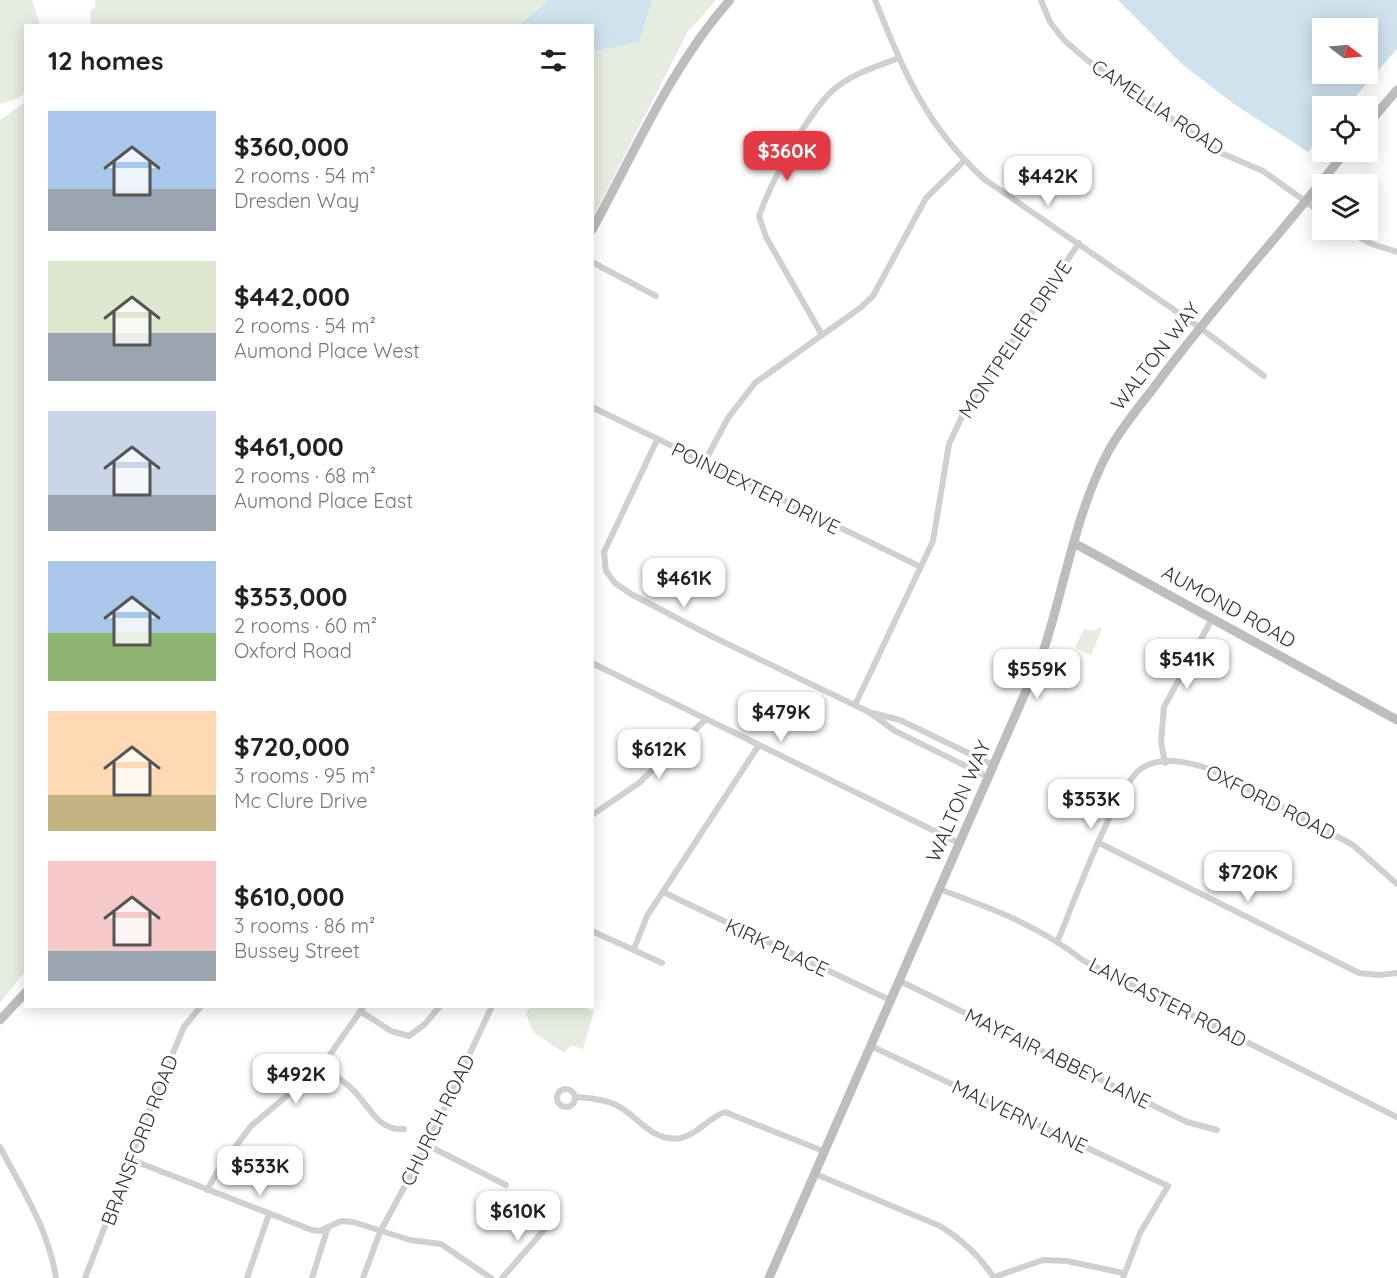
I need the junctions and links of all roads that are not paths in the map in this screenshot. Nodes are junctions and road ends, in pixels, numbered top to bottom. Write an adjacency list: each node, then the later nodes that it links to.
1 (730, 0): 11 (main road)
2 (875, 0): 4 (street)
3 (1041, 0): 9 (street, CAMELLIA ROAD)
4 (899, 58): 7 (street); 18 (street)
5 (1397, 90): 6 (main road)
6 (1378, 112)
7 (964, 161): 13 (street); 18 (street)
8 (1337, 162): 9 (main road, WALTON WAY)
9 (1306, 203): 10 (street, CAMELLIA ROAD); 17 (main road, WALTON WAY)
10 (1312, 207)
11 (594, 226)
12 (1365, 240): 14 (street)
13 (1079, 243): 17 (street); 24 (street, MONTPELIER DRIVE)
14 (1397, 252)
15 (594, 263): 16 (street)
16 (656, 296)
17 (1199, 327): 19 (street); 23 (main road, WALTON WAY)
18 (822, 335): 22 (street)
19 (1264, 376)
20 (594, 408): 21 (street, POINDEXTER DRIVE)
21 (657, 440): 22 (street, POINDEXTER DRIVE); 27 (street)
22 (704, 463): 24 (street, POINDEXTER DRIVE)
23 (1074, 543): 25 (main road, AUMOND ROAD); 33 (main road, WALTON WAY)
24 (921, 567): 27 (street, MONTPELIER DRIVE)
25 (1212, 619): 30 (main road, AUMOND ROAD); 32 (street)
26 (594, 664): 29 (street)
27 (855, 705): 28 (street)
28 (870, 712): 33 (street); 34 (street)
29 (705, 720): 31 (street); 35 (street)
30 (1397, 720)
31 (759, 745): 36 (street); 40 (street)
32 (1165, 763): 37 (street, OXFORD ROAD); 38 (street, OXFORD ROAD)
33 (993, 765): 34 (main road, WALTON WAY)
34 (988, 777): 36 (main road, WALTON WAY)
35 (594, 814)
36 (959, 843): 39 (main road, WALTON WAY)
37 (1099, 843): 42 (street, OXFORD ROAD); 45 (street)
38 (1397, 884)
39 (939, 889): 42 (street, LANCASTER ROAD); 46 (main road, WALTON WAY)
40 (663, 892): 43 (street); 48 (street, KIRK PLACE)
41 (594, 932): 43 (street)
42 (1058, 940): 57 (street, LANCASTER ROAD)
43 (634, 949): 44 (street)
44 (662, 963)
45 (1397, 973)
46 (900, 981): 48 (main road, WALTON WAY); 59 (street, MAYFAIR ABBEY LANE)
47 (24, 994): 53 (main road)
48 (892, 1001): 54 (main road, WALTON WAY)
49 (199, 1008): 63 (street, BRANSFORD ROAD)
50 (438, 1008): 52 (street)
51 (491, 1008): 60 (street, CHURCH ROAD)
52 (362, 1009): 55 (street)
53 (0, 1020)
54 (871, 1046): 62 (main road, WALTON WAY); 71 (street, MALVERN LANE)
55 (322, 1066): 58 (street); 66 (street)
56 (574, 1097): 62 (street)
57 (1397, 1117)
58 (404, 1128)
59 (1217, 1130)
60 (427, 1144): 65 (street); 70 (street, CHURCH ROAD)
61 (0, 1148): 73 (street)
62 (823, 1151): 64 (main road, WALTON WAY)
63 (132, 1160): 66 (street); 74 (street, BRANSFORD ROAD)
64 (813, 1173): 72 (street); 80 (main road, WALTON WAY)
65 (507, 1185)
66 (207, 1190): 67 (street)
67 (269, 1214): 69 (street); 75 (street)
68 (552, 1221): 79 (street)
69 (328, 1227): 70 (street); 76 (street)
70 (380, 1232): 77 (street, CHURCH ROAD); 78 (street)
71 (1123, 1276): 72 (street)
72 (994, 1277)
73 (56, 1278)
74 (86, 1278)
75 (248, 1278)
76 (312, 1278)
77 (363, 1278)
78 (491, 1278)
79 (502, 1278)
80 (769, 1278)

